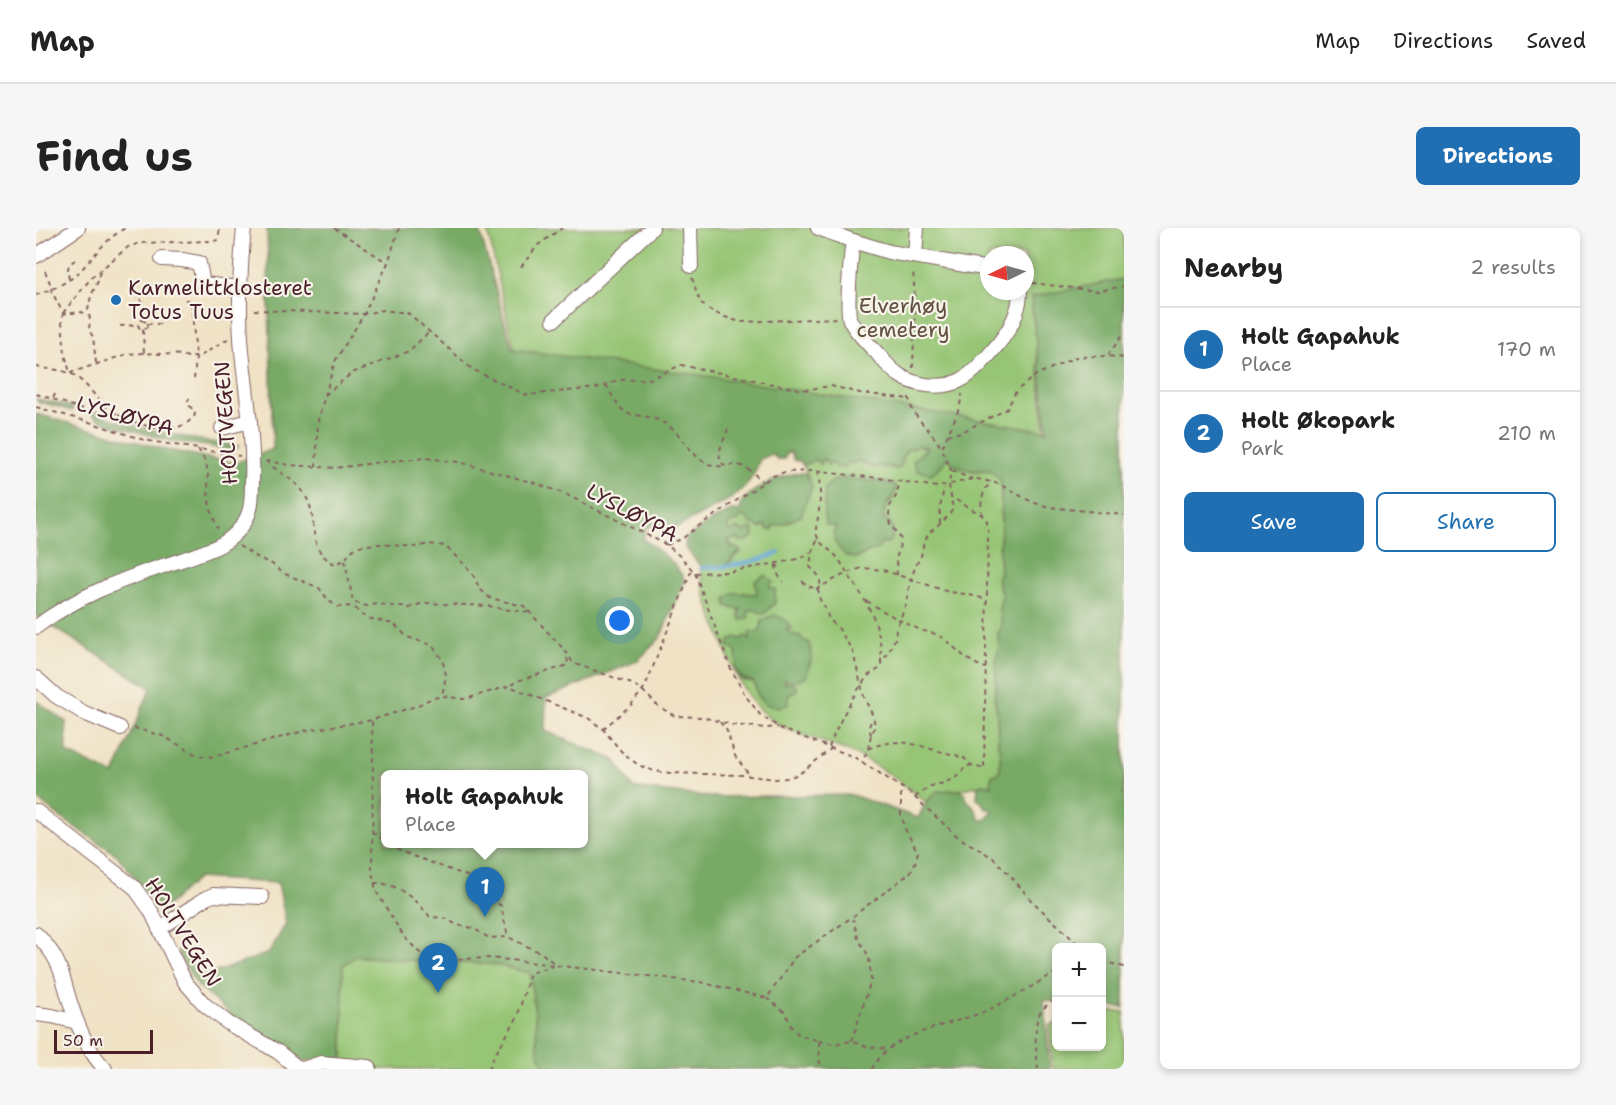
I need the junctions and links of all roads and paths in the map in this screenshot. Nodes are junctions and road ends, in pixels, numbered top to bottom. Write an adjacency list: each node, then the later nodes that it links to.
1 (125, 228): 23 (path)
2 (220, 228): 22 (path)
3 (244, 228): 26 (street, HOLTVEGEN)
4 (334, 228): 17 (path)
5 (399, 228): 17 (path)
6 (562, 228): 19 (path)
7 (652, 228): 38 (street)
8 (690, 228): 18 (street)
9 (818, 228): 12 (street)
10 (917, 228): 14 (street)
11 (69, 230): 13 (street)
12 (853, 241): 14 (street); 36 (street)
13 (36, 256)
14 (915, 256): 20 (street); 56 (path)
15 (75, 260): 23 (path)
16 (162, 260): 26 (street)
17 (388, 263): 34 (path)
18 (691, 266): 36 (path)
19 (521, 267)
20 (980, 267)
21 (45, 271): 27 (path)
22 (100, 271): 33 (path); 35 (path)
23 (69, 279): 27 (path)
24 (1034, 284): 25 (path)
25 (1124, 286)
26 (239, 288): 32 (street, HOLTVEGEN)
27 (51, 290): 28 (path); 33 (path)
28 (36, 295)
29 (141, 299): 37 (path)
30 (185, 300): 49 (path)
31 (1019, 300): 54 (street)
32 (240, 309): 34 (path); 46 (street, HOLTVEGEN)
33 (62, 313): 35 (path); 53 (path)
34 (364, 314): 44 (path); 61 (path)
35 (89, 316): 51 (path)
36 (849, 317): 56 (street)
37 (142, 320): 39 (path); 41 (path)
38 (554, 320)
39 (147, 324): 40 (path); 43 (path)
40 (163, 324)
41 (138, 325): 42 (path); 43 (path)
42 (120, 326)
43 (143, 330): 47 (path)
44 (429, 332): 57 (path); 61 (path)
45 (1124, 333): 48 (path)
46 (241, 337): 49 (path); 66 (street, HOLTVEGEN)
47 (144, 353): 49 (path); 51 (path)
48 (1108, 356): 50 (path); 69 (path)
49 (196, 357): 55 (path)
50 (1124, 357)
51 (96, 363): 53 (path)
52 (36, 367): 53 (path)
53 (70, 373): 65 (path)
54 (966, 376): 56 (street); 69 (path)
55 (194, 380)
56 (912, 381): 63 (path)
57 (606, 385): 63 (path); 73 (path)
58 (57, 391): 62 (path)
59 (36, 394): 62 (path)
60 (191, 395): 65 (path)
61 (325, 395): 74 (path)
62 (54, 398): 65 (path)
63 (909, 399): 71 (path)
64 (36, 407): 70 (path, LYSLØYPA)
65 (117, 413)
66 (250, 421): 67 (street); 72 (street, HOLTVEGEN)
67 (222, 428)
68 (728, 429): 73 (path)
69 (946, 435): 71 (path)
70 (198, 448): 72 (path, LYSLØYPA); 88 (path)
71 (942, 449): 75 (path)
72 (259, 460): 74 (path, LYSLØYPA); 88 (street, HOLTVEGEN); 91 (path)
73 (725, 466): 79 (path)
74 (316, 467): 89 (path, LYSLØYPA)
75 (951, 470): 77 (path); 81 (path)
76 (817, 472): 78 (path); 79 (path); 87 (path)
77 (972, 479): 80 (path); 81 (path)
78 (900, 481): 82 (path); 98 (path)
79 (763, 482): 89 (path)
80 (991, 482): 84 (path); 85 (path)
81 (949, 485): 82 (path); 83 (path)
82 (944, 487): 86 (path)
83 (951, 497): 84 (path); 86 (path)
84 (982, 515): 104 (path)
85 (1124, 515)
86 (940, 524): 99 (path)
87 (818, 538): 90 (path); 97 (path)
88 (230, 539): 107 (path); 110 (street, HOLTVEGEN)
89 (667, 545): 95 (path, LYSLØYPA)
90 (812, 552): 92 (path); 102 (path)
91 (345, 560): 106 (path); 108 (path)
92 (770, 564): 93 (path); 96 (path)
93 (776, 565): 94 (path); 101 (path)
94 (782, 568)
95 (692, 569): 96 (path, LYSLØYPA); 117 (path)
96 (695, 573): 121 (path, LYSLØYPA)
97 (847, 573): 98 (path); 102 (path); 105 (path)
98 (897, 575): 99 (path)
99 (910, 580): 104 (path); 109 (path)
100 (802, 581): 103 (path)
101 (783, 582)
102 (820, 586): 103 (path)
103 (816, 589): 116 (path)
104 (987, 599): 113 (path)
105 (867, 601): 109 (path); 112 (path)
106 (353, 602): 107 (path); 108 (path)
107 (355, 606): 118 (path)
108 (529, 612): 111 (path)
109 (900, 620): 112 (path); 113 (path)
110 (36, 627)
111 (567, 653): 115 (path); 117 (path)
112 (881, 662): 116 (path)
113 (986, 668): 127 (path)
114 (36, 678): 122 (street)
115 (509, 686): 118 (path); 123 (path)
116 (862, 686): 124 (path); 125 (path)
117 (643, 691): 120 (path); 123 (path)
118 (442, 696): 119 (path)
119 (372, 720): 122 (path); 132 (path)
120 (720, 722): 121 (path); 128 (path)
121 (778, 727): 124 (path, LYSLØYPA)
122 (120, 728)
123 (603, 729): 128 (path)
124 (831, 747): 126 (path, LYSLØYPA); 128 (path)
125 (868, 749): 126 (path); 127 (path)
126 (862, 762): 129 (path, LYSLØYPA)
127 (971, 765): 130 (path)
128 (750, 776)
129 (901, 786): 130 (path, LYSLØYPA); 137 (path)
130 (915, 797): 141 (path, LYSLØYPA)
131 (36, 811): 138 (street, HOLTVEGEN)
132 (372, 832): 133 (path); 135 (path)
133 (381, 838)
134 (396, 848): 140 (path)
135 (374, 883): 140 (path); 143 (path)
136 (262, 897): 138 (street)
137 (852, 917): 146 (path); 151 (path)
138 (159, 929): 155 (street, HOLTVEGEN)
139 (36, 934): 149 (street)
140 (508, 937): 143 (path)
141 (1077, 943)
142 (1106, 962): 144 (path)
143 (556, 965): 146 (path); 156 (path)
144 (1124, 967)
145 (1052, 974): 152 (path)
146 (767, 998): 150 (path)
147 (1052, 1001): 159 (path)
148 (36, 1014): 149 (street)
149 (77, 1022): 154 (street)
150 (819, 1041): 151 (path); 157 (path)
151 (852, 1041): 152 (path)
152 (889, 1049): 158 (path)
153 (369, 1067): 155 (street)
154 (105, 1069)
155 (301, 1069)
156 (489, 1069)
157 (820, 1069)
158 (872, 1069)
159 (1038, 1069)

